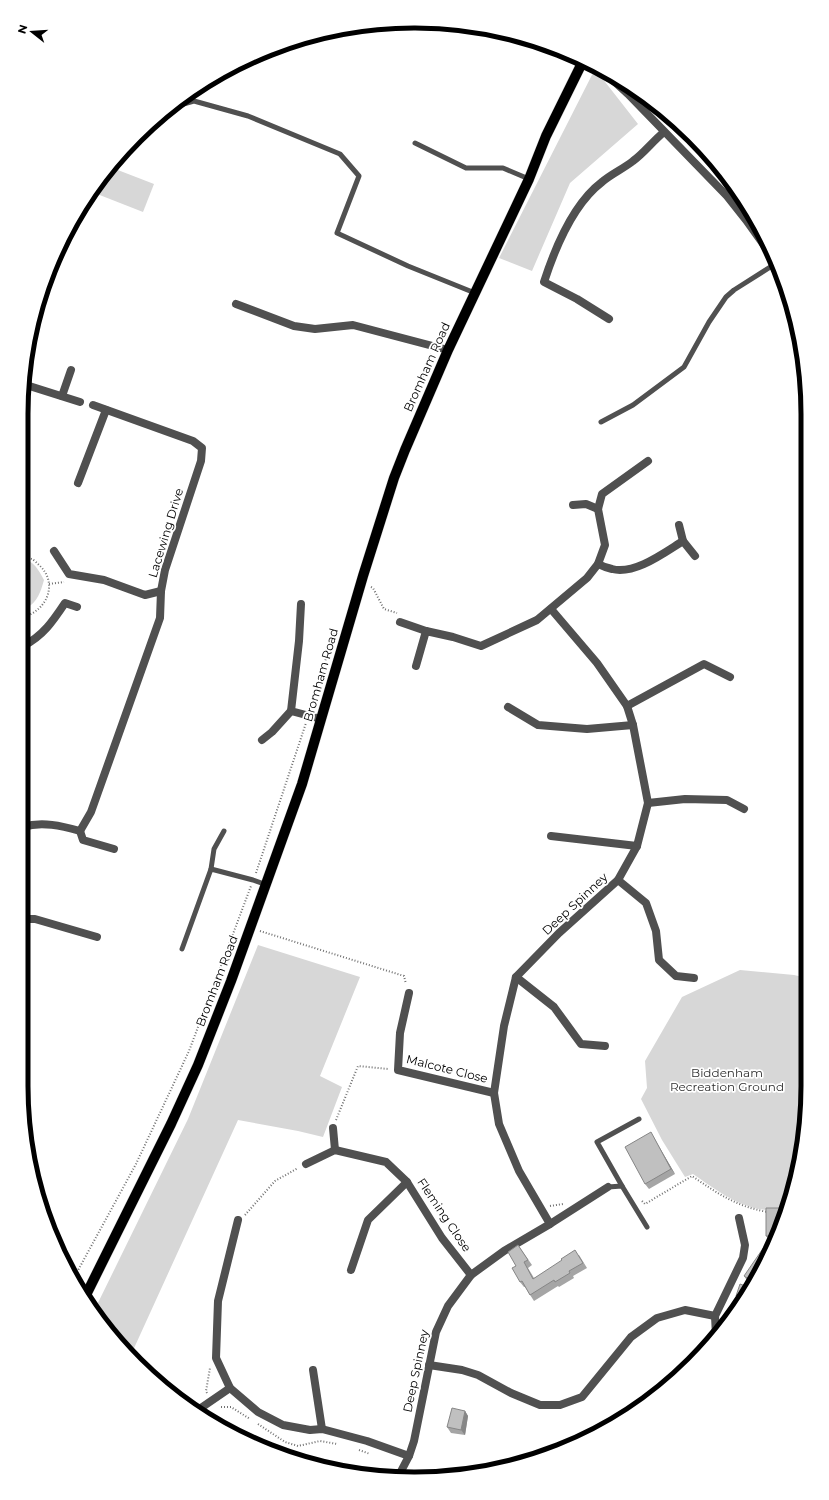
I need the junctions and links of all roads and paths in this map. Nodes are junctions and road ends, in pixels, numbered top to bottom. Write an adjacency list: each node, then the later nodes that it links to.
1 (580, 66): 6 (main road, Bromham Road)
2 (634, 96): 4 (street)
3 (185, 103): 9 (lane)
4 (664, 132): 7 (street); 11 (street)
5 (415, 143): 6 (lane)
6 (529, 179): 9 (main road, Bromham Road)
7 (755, 233)
8 (772, 266): 21 (lane)
9 (475, 293): 12 (main road, Bromham Road)
10 (236, 304): 12 (street)
11 (609, 319)
12 (448, 350): 48 (main road, Bromham Road)
13 (430, 358): 16 (path)
14 (71, 370): 17 (street)
15 (29, 386): 17 (street)
16 (419, 387)
17 (62, 396): 18 (street)
18 (80, 402)
19 (93, 405): 20 (street)
20 (106, 410): 23 (street); 33 (street, Lacewing Drive)
21 (601, 422)
22 (648, 461): 25 (street)
23 (78, 483)
24 (573, 505): 25 (street)
25 (598, 509): 31 (street)
26 (679, 525): 27 (street)
27 (683, 541): 29 (street); 31 (street)
28 (54, 551): 33 (street)
29 (695, 556)
30 (28, 558): 37 (path)
31 (598, 564): 36 (street)
32 (373, 588): 38 (path)
33 (161, 591): 54 (street, Lacewing Drive)
34 (301, 604): 46 (street)
35 (77, 607): 41 (street)
36 (551, 609): 40 (street); 44 (street, Deep Spinney)
37 (28, 615)
38 (400, 622): 40 (street)
39 (336, 626): 47 (path)
40 (426, 631): 42 (street)
41 (28, 644)
42 (416, 666)
43 (730, 677): 44 (street)
44 (627, 706): 49 (street, Deep Spinney)
45 (508, 707): 49 (street)
46 (291, 710): 47 (street); 50 (street)
47 (308, 716): 48 (street); 60 (path)
48 (321, 720): 62 (main road, Bromham Road)
49 (633, 725): 51 (street, Deep Spinney)
50 (262, 740)
51 (648, 803): 52 (street); 57 (street, Deep Spinney)
52 (744, 809)
53 (28, 826): 54 (street)
54 (80, 831): 58 (street)
55 (224, 831): 59 (lane)
56 (551, 836): 57 (street)
57 (637, 846): 61 (street, Deep Spinney)
58 (114, 849)
59 (211, 869): 60 (lane); 66 (lane)
60 (253, 880): 62 (lane); 89 (path)
61 (618, 880): 67 (street, Deep Spinney); 68 (street)
62 (266, 885): 64 (main road, Bromham Road)
63 (28, 919): 65 (street)
64 (251, 928): 69 (path); 91 (main road, Bromham Road)
65 (97, 937)
66 (182, 949)
67 (516, 977): 70 (street); 72 (street)
68 (694, 978)
69 (409, 993): 71 (street, Malcote Close)
70 (605, 1046)
71 (398, 1070): 72 (street, Malcote Close); 74 (path)
72 (494, 1093): 82 (street)
73 (639, 1119): 78 (lane)
74 (333, 1128): 75 (street)
75 (335, 1150): 76 (street); 77 (street, Fleming Close)
76 (306, 1164): 85 (path)
77 (407, 1182): 88 (street); 90 (street, Fleming Close)
78 (622, 1186): 79 (lane); 87 (lane)
79 (608, 1187): 86 (street, Deep Spinney)
80 (640, 1199): 83 (path)
81 (570, 1202): 82 (path)
82 (541, 1208): 86 (street)
83 (773, 1212)
84 (739, 1218): 92 (street)
85 (238, 1220): 97 (street)
86 (550, 1224): 90 (street, Deep Spinney)
87 (647, 1227)
88 (351, 1270)
89 (77, 1273)
90 (471, 1275): 95 (street, Deep Spinney)
91 (88, 1291)
92 (715, 1316): 93 (street); 95 (street)
93 (716, 1327)
94 (210, 1365): 98 (path)
95 (429, 1365): 104 (street, Deep Spinney)
96 (313, 1370): 100 (street)
97 (230, 1388): 98 (street); 100 (street)
98 (210, 1401): 99 (street); 101 (path)
99 (201, 1408)
100 (322, 1429): 104 (street)
101 (342, 1445)
102 (356, 1449): 103 (path)
103 (377, 1456)
104 (409, 1456): 105 (street, Deep Spinney)
105 (401, 1471)

